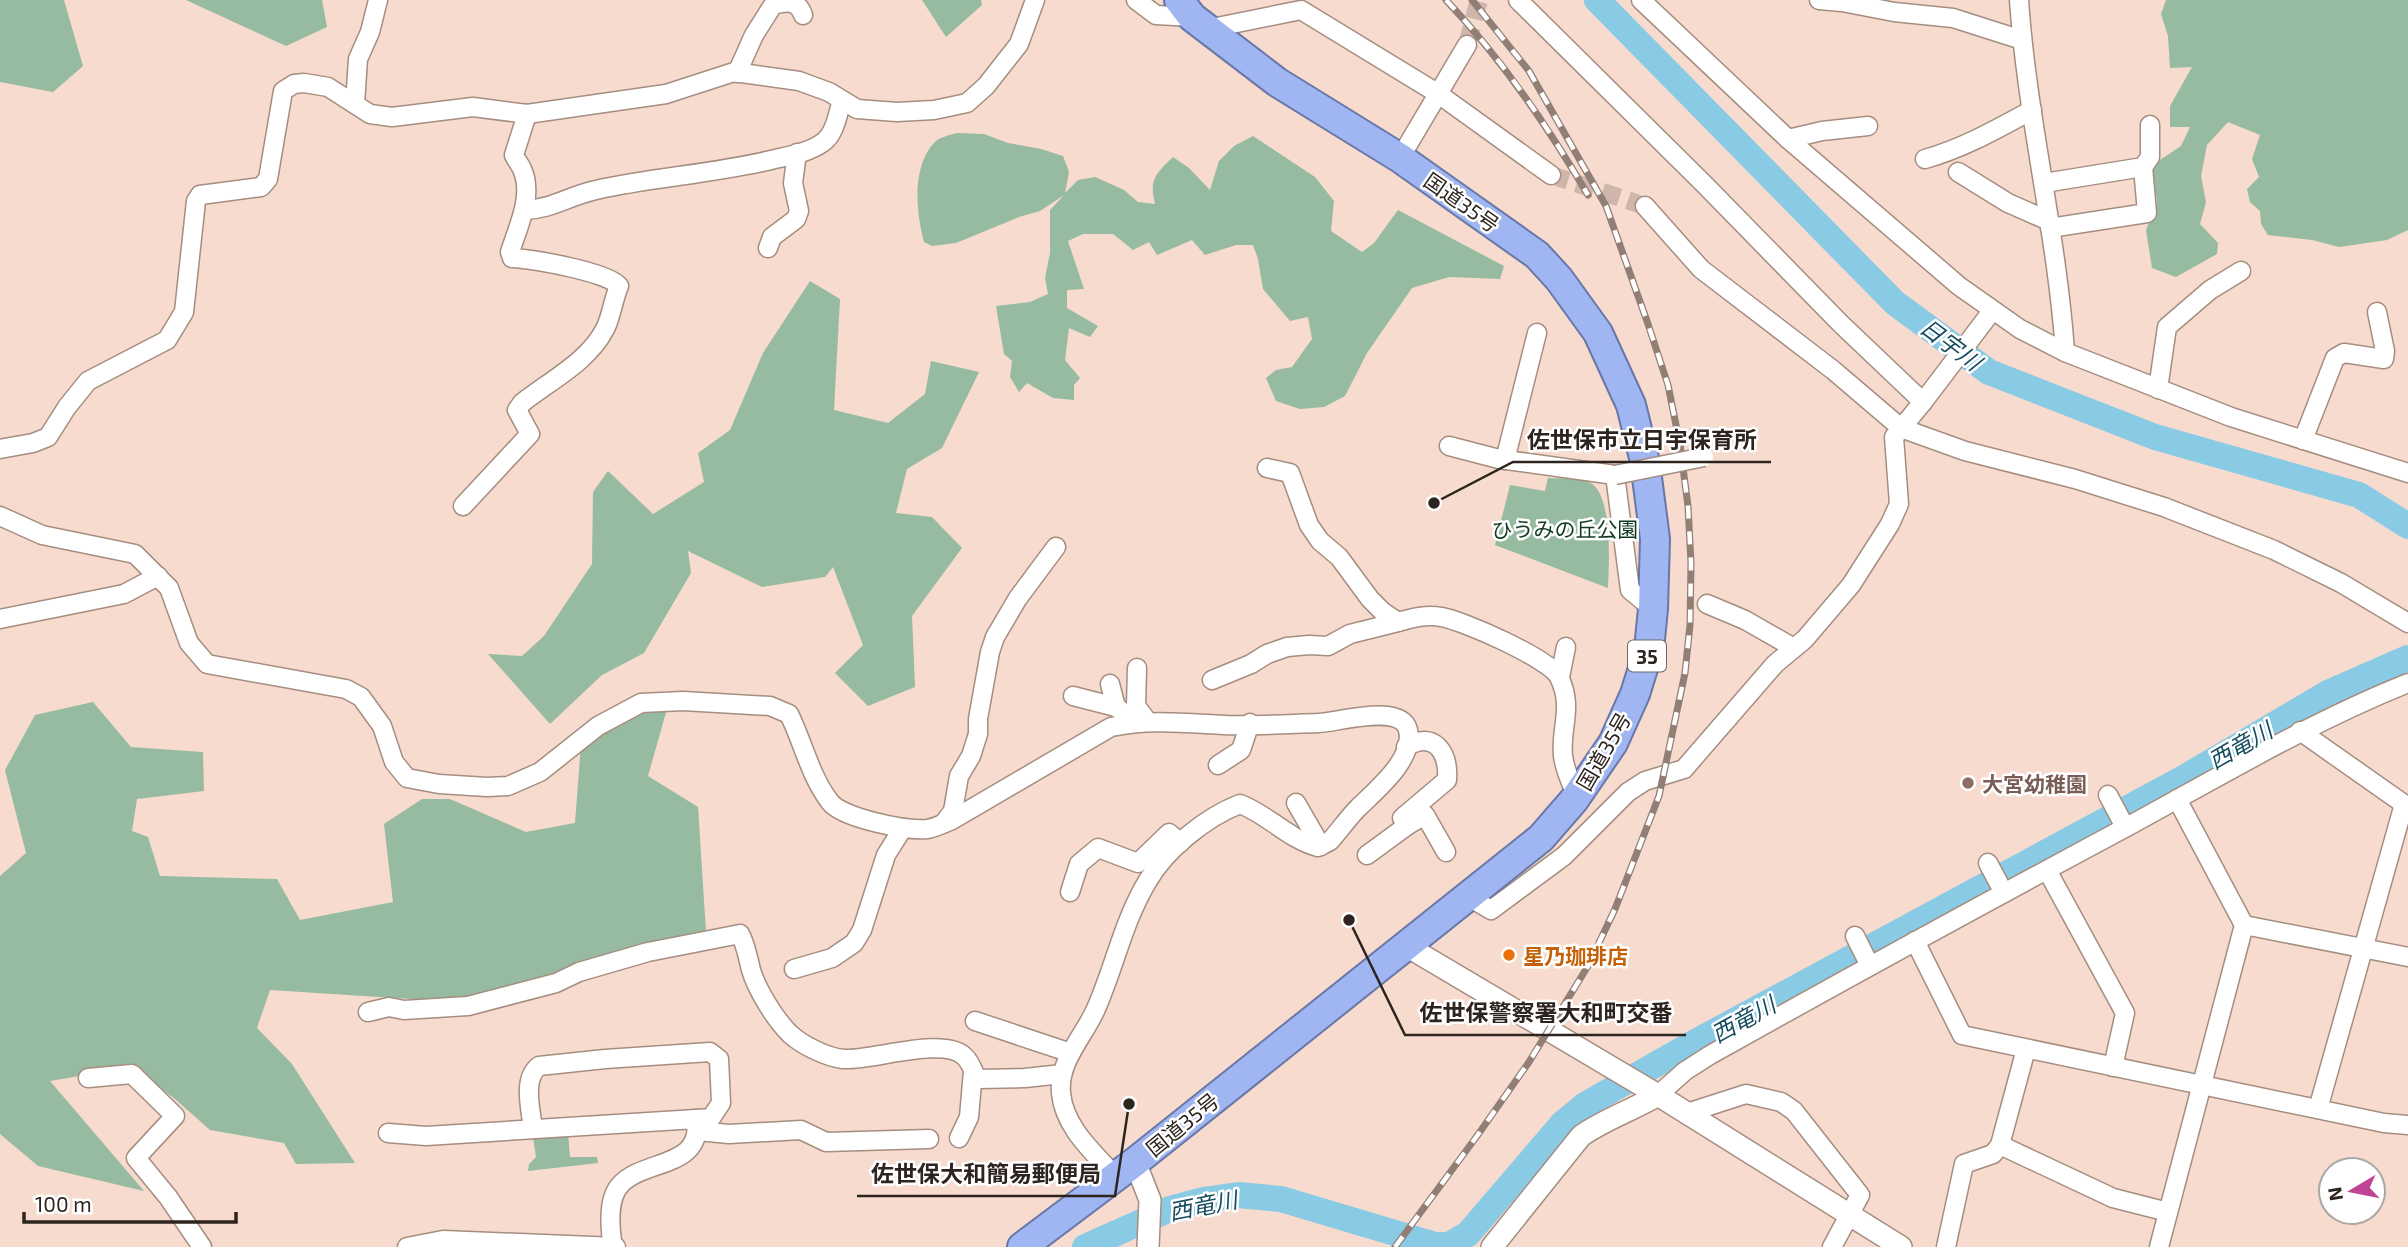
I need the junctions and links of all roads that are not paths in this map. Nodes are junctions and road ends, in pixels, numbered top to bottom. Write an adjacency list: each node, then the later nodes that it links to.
1 (378, 0): 15 (street)
2 (1035, 0): 14 (street)
3 (1136, 0): 9 (street)
4 (1518, 0): 38 (street)
5 (1641, 0): 20 (street)
6 (1819, 0): 10 (street)
7 (2019, 0): 10 (street)
8 (803, 15): 12 (street)
9 (1193, 15): 13 (street); 22 (highway, 国道35号 / 35)
10 (2022, 40): 16 (street)
11 (1467, 45): 13 (street)
12 (737, 73): 14 (street); 17 (street)
13 (1437, 93): 22 (street); 26 (street)
14 (842, 100): 21 (street)
15 (355, 104): 17 (street); 42 (street)
16 (2032, 110): 23 (street); 27 (street)
17 (527, 114): 29 (street)
18 (2150, 125): 24 (street)
19 (1868, 126): 20 (street)
20 (1788, 139): 33 (street)
21 (797, 153): 29 (street); 31 (street)
22 (1400, 158): 53 (highway, 国道35号 / 35)
23 (1925, 159)
24 (2143, 167): 27 (street); 30 (street)
25 (1958, 172): 30 (street)
26 (1551, 175)
27 (2044, 183): 30 (street)
28 (1645, 206): 39 (street)
29 (524, 210): 48 (street)
30 (2050, 225): 36 (street)
31 (768, 248)
32 (2241, 271): 37 (street)
33 (1992, 311): 36 (street); 38 (street)
34 (2377, 312): 40 (street)
35 (1537, 333): 44 (street)
36 (2065, 352): 37 (street)
37 (2158, 389): 40 (street)
38 (1923, 401): 39 (street)
39 (1901, 428): 56 (street); 58 (street)
40 (2303, 440): 46 (street)
41 (1449, 446): 44 (street)
42 (0, 449)
43 (1704, 457): 47 (street, bridge)
44 (1505, 460): 47 (street)
45 (1267, 468): 55 (street)
46 (2408, 473)
47 (1615, 475): 53 (street)
48 (463, 506)
49 (0, 516): 51 (street)
50 (1056, 547): 77 (street)
51 (158, 576): 54 (street); 79 (street)
52 (1707, 604): 58 (street)
53 (1653, 609): 72 (highway, 国道35号 / 35)
54 (0, 619)
55 (1398, 622): 60 (street); 61 (street)
56 (2408, 623)
57 (1566, 647): 60 (street)
58 (1794, 648): 88 (street)
59 (1137, 668): 66 (street)
60 (1560, 677): 72 (street)
61 (1212, 680)
62 (2408, 682): 68 (street)
63 (1110, 684): 65 (street)
64 (1080, 692): 65 (street)
65 (1116, 707): 66 (street)
66 (1142, 722): 67 (street); 77 (street)
67 (1250, 723): 69 (street); 70 (street)
68 (2300, 731): 73 (street); 75 (street)
69 (1406, 747): 78 (street); 81 (street)
70 (1218, 765)
71 (2109, 796): 76 (street)
72 (1577, 797): 88 (highway, 国道35号 / 35)
73 (2177, 799): 76 (street); 89 (street)
74 (1296, 803): 81 (street)
75 (2406, 805): 93 (street)
76 (2123, 822): 85 (street)
77 (944, 823): 79 (street)
78 (1408, 825): 82 (street); 83 (street)
79 (903, 828): 96 (street)
80 (1180, 844): 81 (street); 87 (street); 100 (street)
81 (1321, 846)
82 (1446, 852)
83 (1367, 855)
84 (1989, 864): 86 (street)
85 (2047, 870): 86 (street); 101 (street)
86 (2002, 889): 91 (street)
87 (1070, 891)
88 (1467, 896): 92 (highway, 国道35号 / 35)
89 (2244, 925): 93 (street); 105 (street)
90 (1856, 938): 95 (street)
91 (1915, 941): 95 (street); 99 (street)
92 (1405, 945): 106 (street); 116 (highway, 国道35号 / 35)
93 (2364, 948): 94 (street); 107 (street)
94 (2408, 957)
95 (1868, 962): 106 (street)
96 (794, 969)
97 (368, 1012): 102 (street)
98 (975, 1021): 100 (street)
99 (2026, 1049): 101 (street); 115 (street)
100 (1071, 1053): 103 (street)
101 (2113, 1067): 105 (street)
102 (973, 1071): 103 (street); 113 (street)
103 (1062, 1074): 116 (street)
104 (88, 1078): 120 (street)
105 (2201, 1086): 107 (street); 117 (street)
106 (1649, 1090): 108 (street); 124 (street)
107 (2318, 1108): 110 (street)
108 (1687, 1113): 118 (street); 118 (street)
109 (697, 1125): 111 (street); 111 (street); 114 (street); 122 (street)
110 (2408, 1125)
111 (533, 1129): 112 (street)
112 (388, 1133)
113 (959, 1138)
114 (929, 1139)
115 (2000, 1145): 117 (street); 127 (street)
116 (1125, 1169): 119 (street); 123 (highway, 国道35号 / 35)
117 (2168, 1212): 128 (street)
118 (1850, 1214): 125 (street); 126 (street)
119 (1149, 1240)
120 (202, 1247)
121 (407, 1247): 122 (street)
122 (615, 1247)
123 (1022, 1247)
124 (1492, 1247)
125 (1832, 1247)
126 (1901, 1247)
127 (1946, 1247)
128 (2159, 1247)

